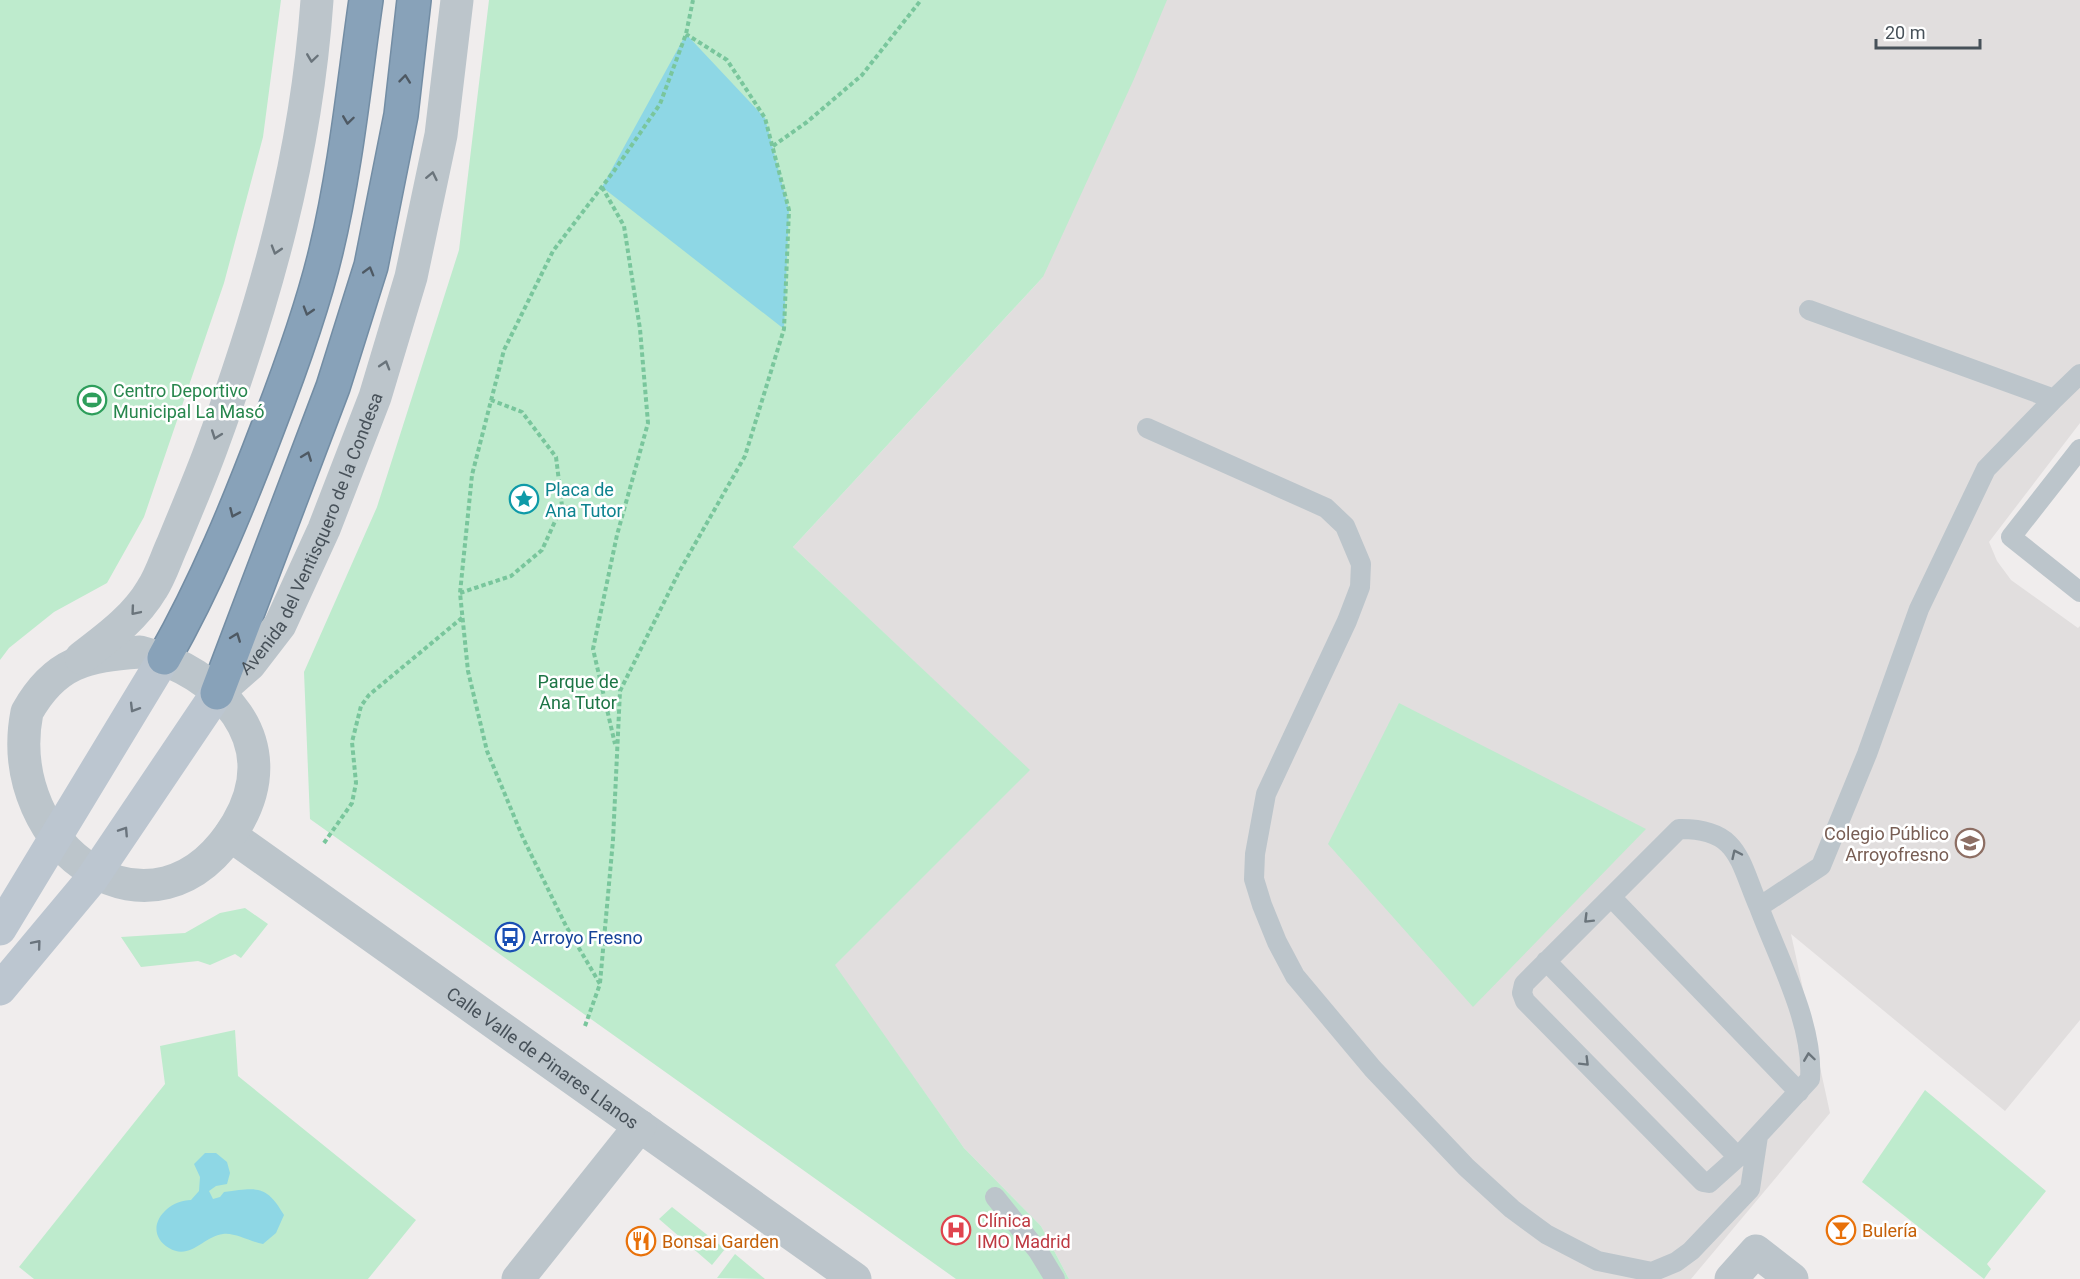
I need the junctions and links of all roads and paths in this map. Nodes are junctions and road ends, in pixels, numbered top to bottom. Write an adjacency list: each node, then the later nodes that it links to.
1 (317, 0): 20 (street, one-way to 20)
2 (366, 0): 19 (highway, one-way to 19)
3 (414, 0): 21 (highway, one-way to 3)
4 (457, 0): 21 (street, Avenida del Ventisquero de la Condesa, one-way to 4)
5 (693, 0): 7 (path)
6 (921, 0): 8 (path)
7 (686, 34): 8 (path); 9 (path)
8 (773, 146): 22 (path)
9 (602, 187): 13 (path); 22 (path)
10 (1809, 310): 12 (lane)
11 (2080, 374): 12 (lane)
12 (2054, 399): 28 (lane)
13 (491, 400): 17 (path); 17 (path)
14 (1147, 428): 36 (lane)
15 (2080, 449): 16 (lane)
16 (2080, 592)
17 (460, 593): 18 (path)
18 (463, 617): 24 (path); 31 (path)
19 (164, 658): 20 (street); 21 (street); 25 (main road, one-way to 25)
20 (77, 661): 25 (street)
21 (217, 693): 23 (street); 26 (main road, Avenida del Ventisquero de la Condesa, one-way to 21)
22 (617, 751): 31 (path)
23 (230, 835): 26 (street); 35 (street, Calle Valle de Pinares Llanos)
24 (324, 843)
25 (47, 851): 26 (street); 29 (main road)
26 (92, 880): 32 (main road, Avenida del Ventisquero de la Condesa, one-way to 26)
27 (1611, 897): 28 (lane, one-way to 27); 30 (lane, one-way to 30); 34 (lane)
28 (1759, 907): 34 (lane, one-way to 28)
29 (0, 928)
30 (1546, 961): 37 (lane); 37 (lane, one-way to 37)
31 (600, 984): 33 (path)
32 (0, 989)
33 (585, 1026)
34 (1799, 1092): 36 (lane)
35 (640, 1126): 39 (street); 40 (street, Calle Valle de Pinares Llanos)
36 (1758, 1136): 37 (lane)
37 (1737, 1157)
38 (995, 1197): 41 (lane)
39 (518, 1279)
40 (855, 1279)
41 (1055, 1279)
42 (1731, 1279): 43 (street)
43 (1792, 1279)

